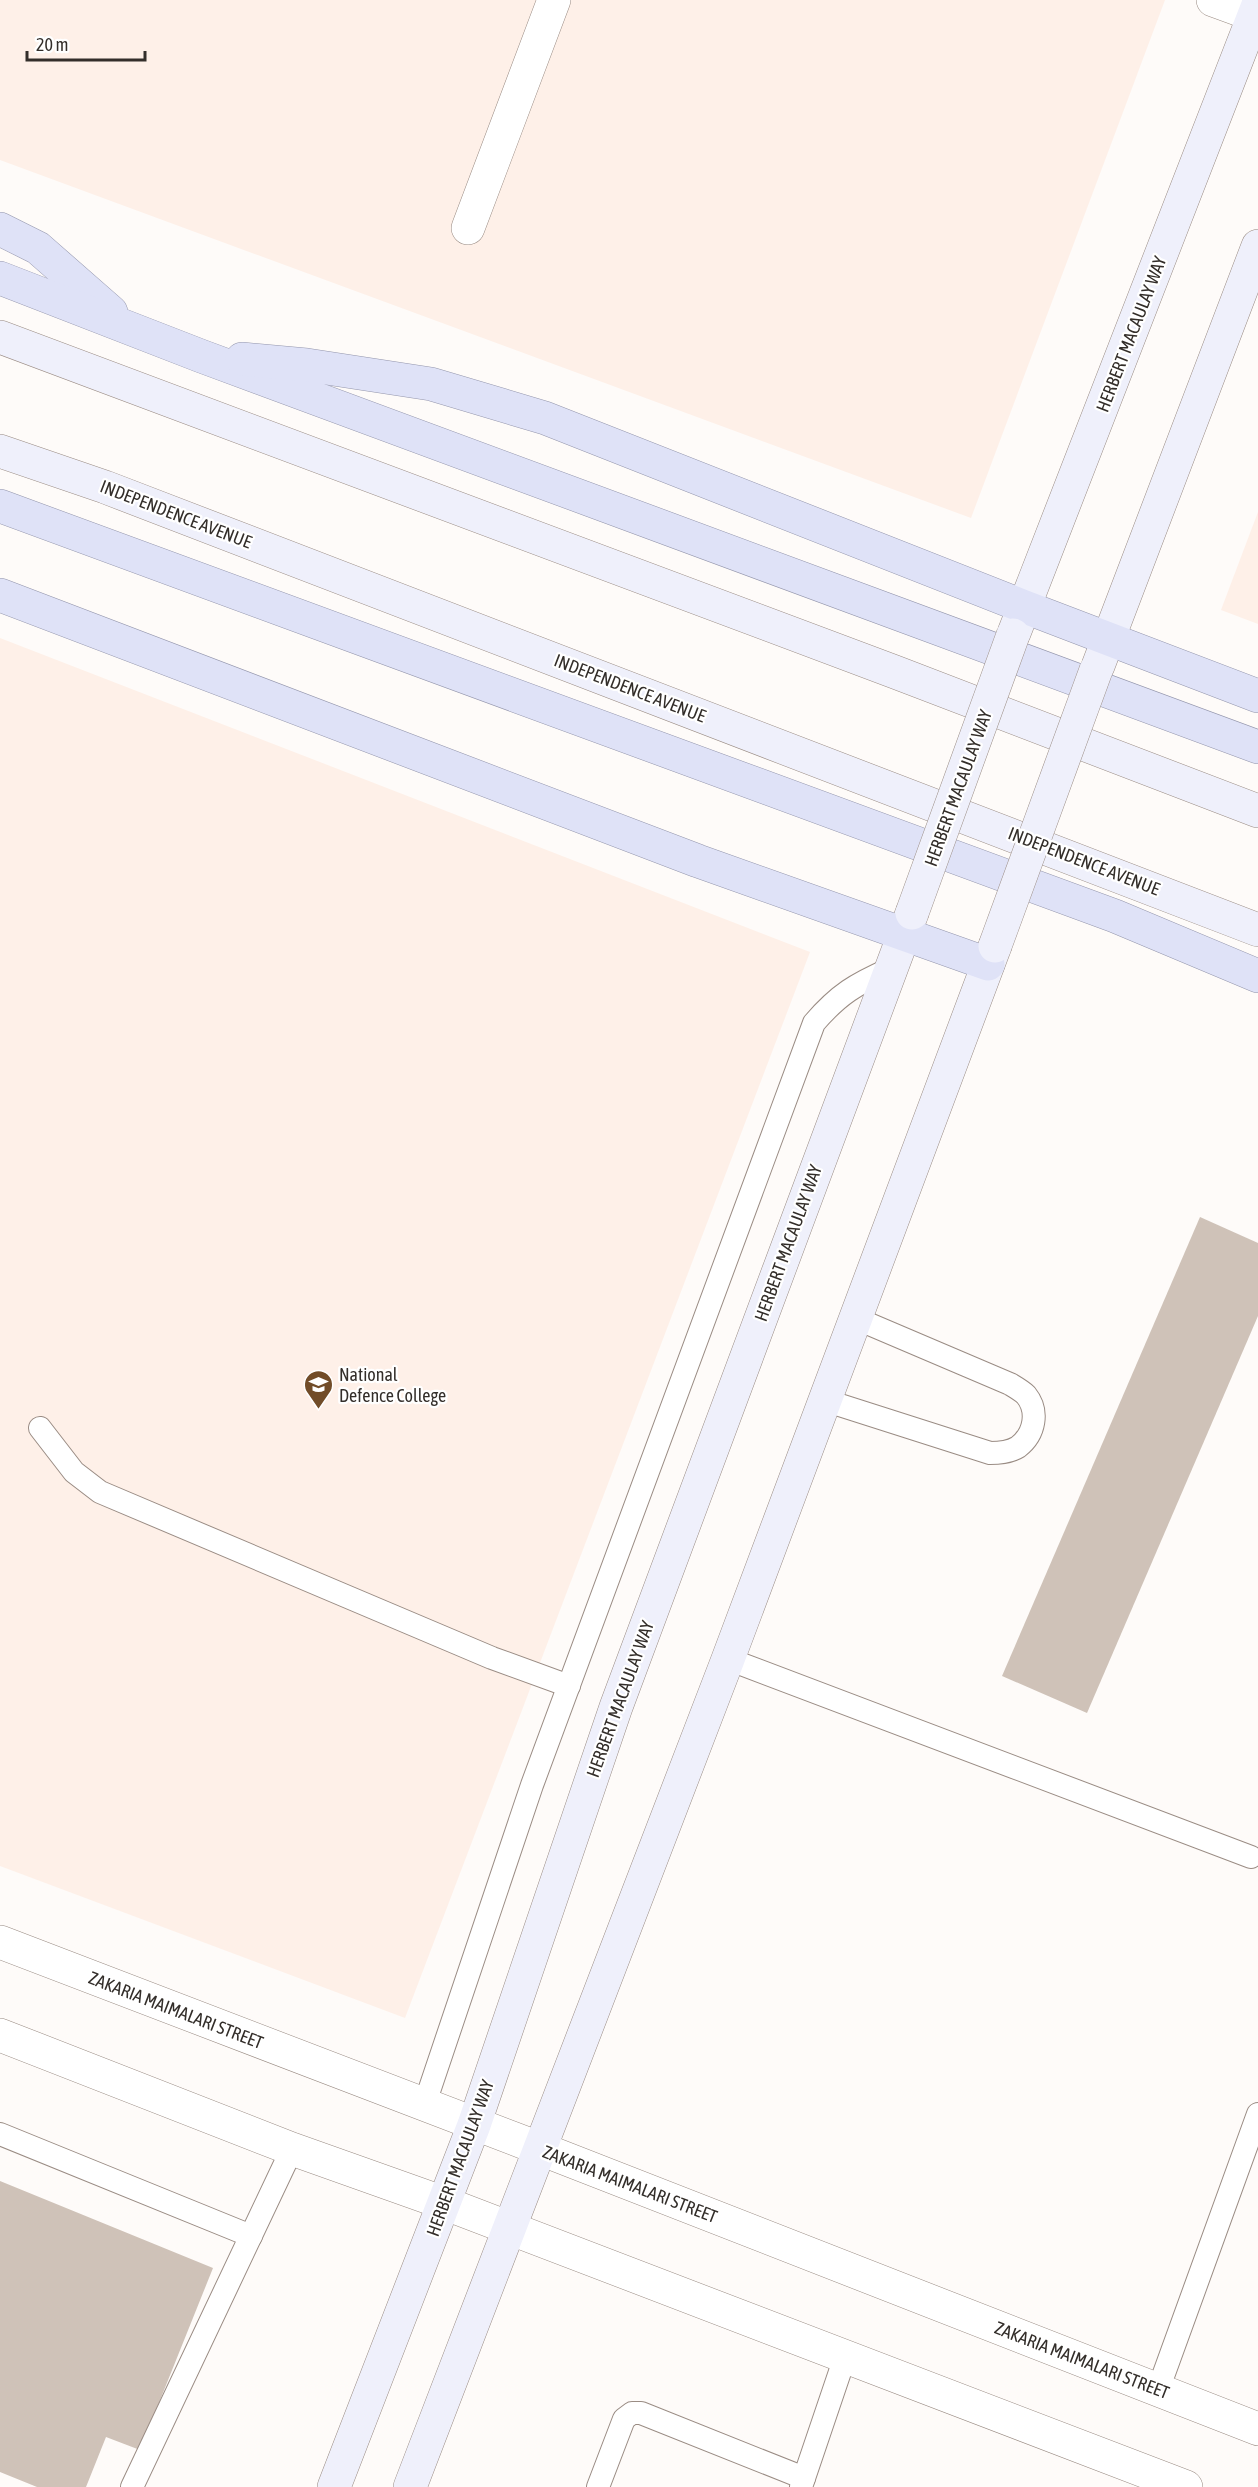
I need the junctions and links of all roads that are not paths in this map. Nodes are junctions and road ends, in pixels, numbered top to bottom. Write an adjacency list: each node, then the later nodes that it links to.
1 (554, 0): 4 (street)
2 (1213, 0): 3 (street)
3 (1256, 10): 14 (main road, HERBERT MACAULAY WAY)
4 (468, 228)
5 (0, 229): 8 (main road)
6 (1258, 246): 15 (main road)
7 (0, 278): 8 (main road)
8 (128, 327): 10 (main road)
9 (0, 337): 18 (main road)
10 (201, 356): 14 (main road); 17 (main road)
11 (0, 452): 20 (main road, INDEPENDENCE AVENUE)
12 (0, 506): 23 (main road)
13 (0, 595): 19 (main road)
14 (1019, 621): 15 (main road); 19 (main road, HERBERT MACAULAY WAY, bridge)
15 (1109, 639): 16 (main road); 21 (main road, bridge)
16 (1258, 696)
17 (1258, 747)
18 (1258, 811)
19 (908, 924): 21 (main road); 22 (main road, HERBERT MACAULAY WAY)
20 (1258, 930)
21 (991, 955): 24 (main road)
22 (890, 969): 28 (lane); 34 (main road, HERBERT MACAULAY WAY)
23 (1258, 976)
24 (855, 1318): 25 (main road); 25 (lane)
25 (824, 1400): 27 (main road)
26 (40, 1428): 28 (lane)
27 (728, 1659): 29 (lane); 37 (main road)
28 (569, 1686): 32 (lane)
29 (1251, 1857)
30 (0, 1942): 32 (street, ZAKARIA MAIMALARI STREET)
31 (0, 2035): 36 (street)
32 (424, 2106): 34 (street, ZAKARIA MAIMALARI STREET)
33 (1258, 2114): 42 (lane)
34 (474, 2125): 37 (street, ZAKARIA MAIMALARI STREET); 38 (main road, HERBERT MACAULAY WAY)
35 (0, 2134): 40 (lane)
36 (292, 2149): 38 (street); 40 (lane)
37 (541, 2149): 39 (main road); 42 (street, ZAKARIA MAIMALARI STREET)
38 (444, 2203): 39 (street); 46 (main road, HERBERT MACAULAY WAY)
39 (510, 2229): 41 (street); 47 (main road)
40 (251, 2236): 45 (lane)
41 (845, 2356): 44 (lane); 49 (street)
42 (1158, 2390): 43 (street, ZAKARIA MAIMALARI STREET)
43 (1258, 2428)
44 (802, 2482): 48 (lane)
45 (132, 2487)
46 (334, 2487)
47 (410, 2487)
48 (598, 2487)
49 (1186, 2487)

